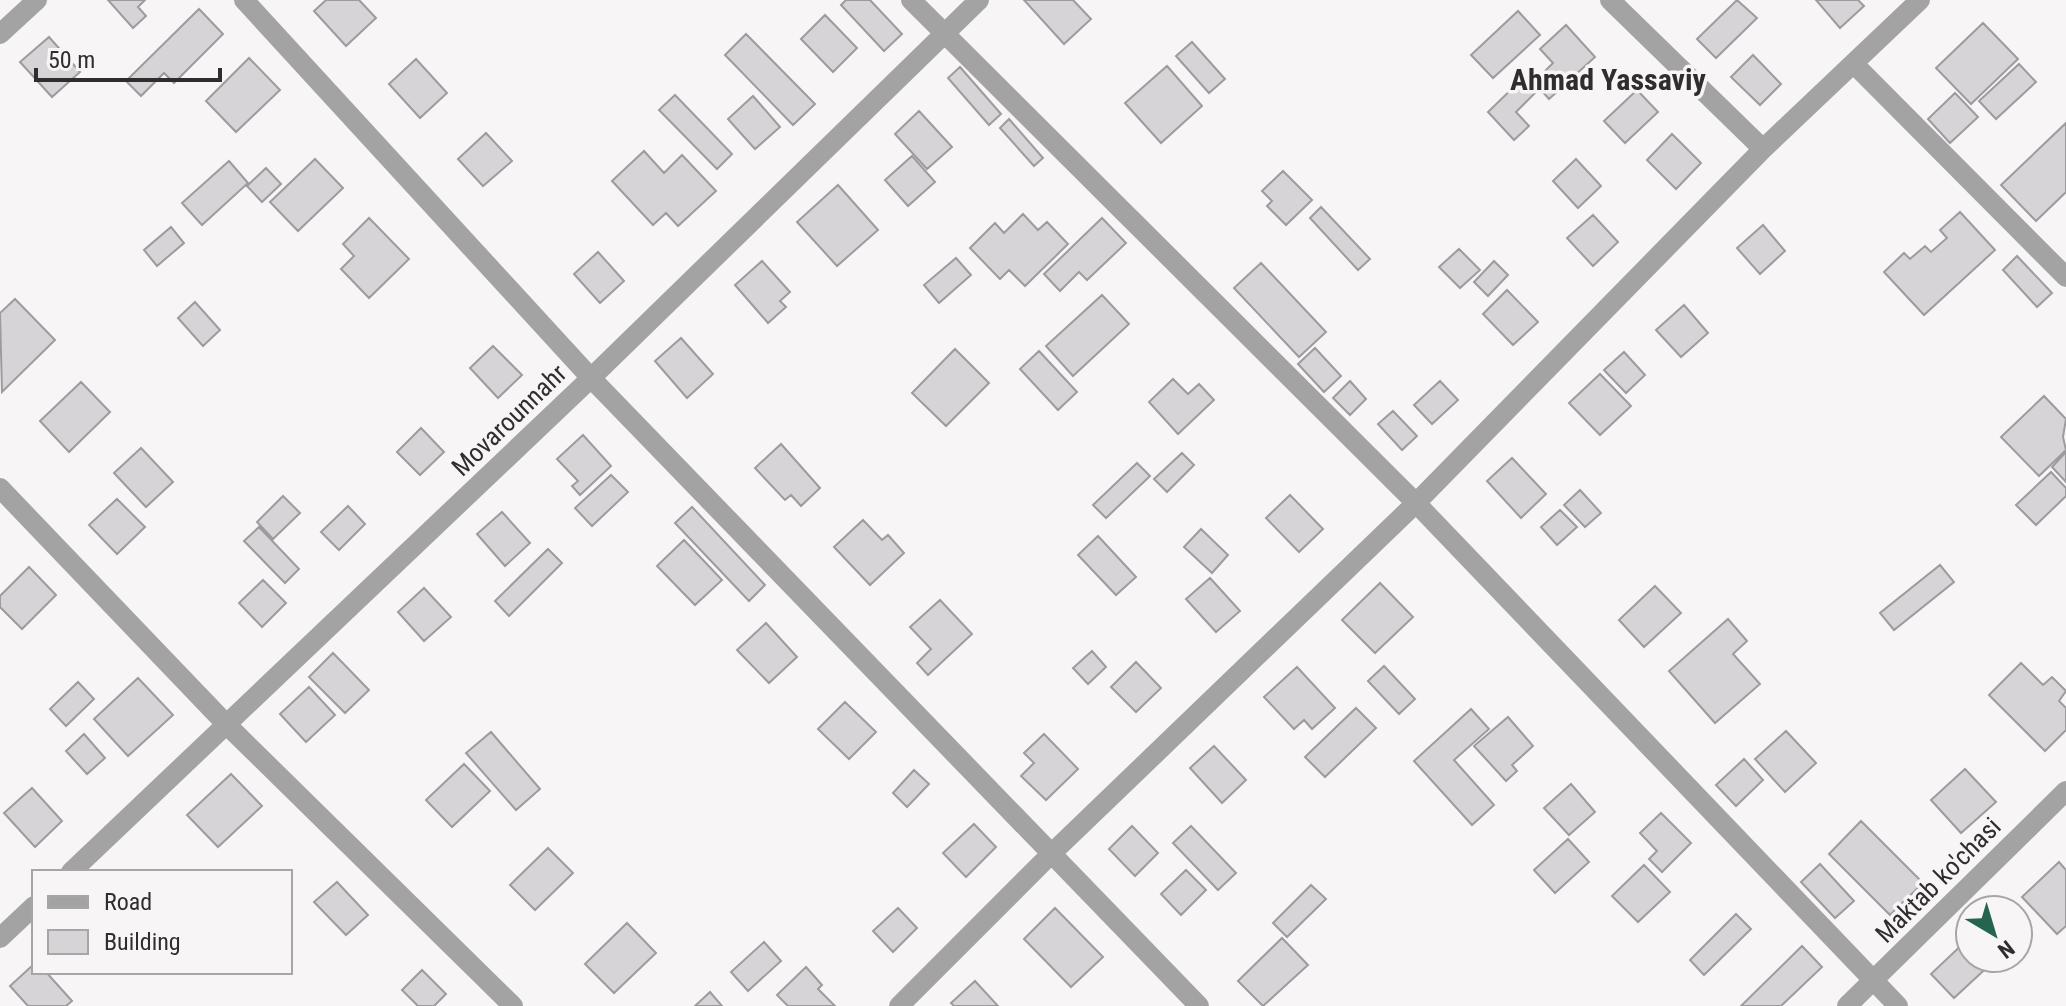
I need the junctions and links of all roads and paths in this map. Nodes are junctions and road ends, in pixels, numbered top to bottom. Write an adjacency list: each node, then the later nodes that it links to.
1 (37, 0): 7 (street)
2 (244, 0): 12 (street)
3 (911, 0): 8 (street)
4 (979, 0): 8 (street, Movarounnahr)
5 (1610, 0): 10 (street)
6 (1920, 0): 9 (street)
7 (0, 34)
8 (944, 35): 12 (street, Movarounnahr); 14 (street)
9 (1854, 64): 10 (street); 11 (street)
10 (1763, 149): 14 (street)
11 (2066, 277)
12 (591, 378): 15 (street, Movarounnahr); 17 (street)
13 (0, 488): 15 (street)
14 (1416, 503): 17 (street); 21 (street)
15 (227, 725): 18 (street, Movarounnahr); 22 (street)
16 (2066, 791): 21 (street, Maktab ko'chasi)
17 (1050, 855): 23 (street); 24 (street)
18 (73, 870)
19 (32, 908): 20 (street)
20 (0, 938)
21 (1874, 980): 25 (street, Maktab ko'chasi); 26 (street)
22 (513, 1006)
23 (899, 1006)
24 (1199, 1006)
25 (1847, 1006)
26 (1898, 1006)

